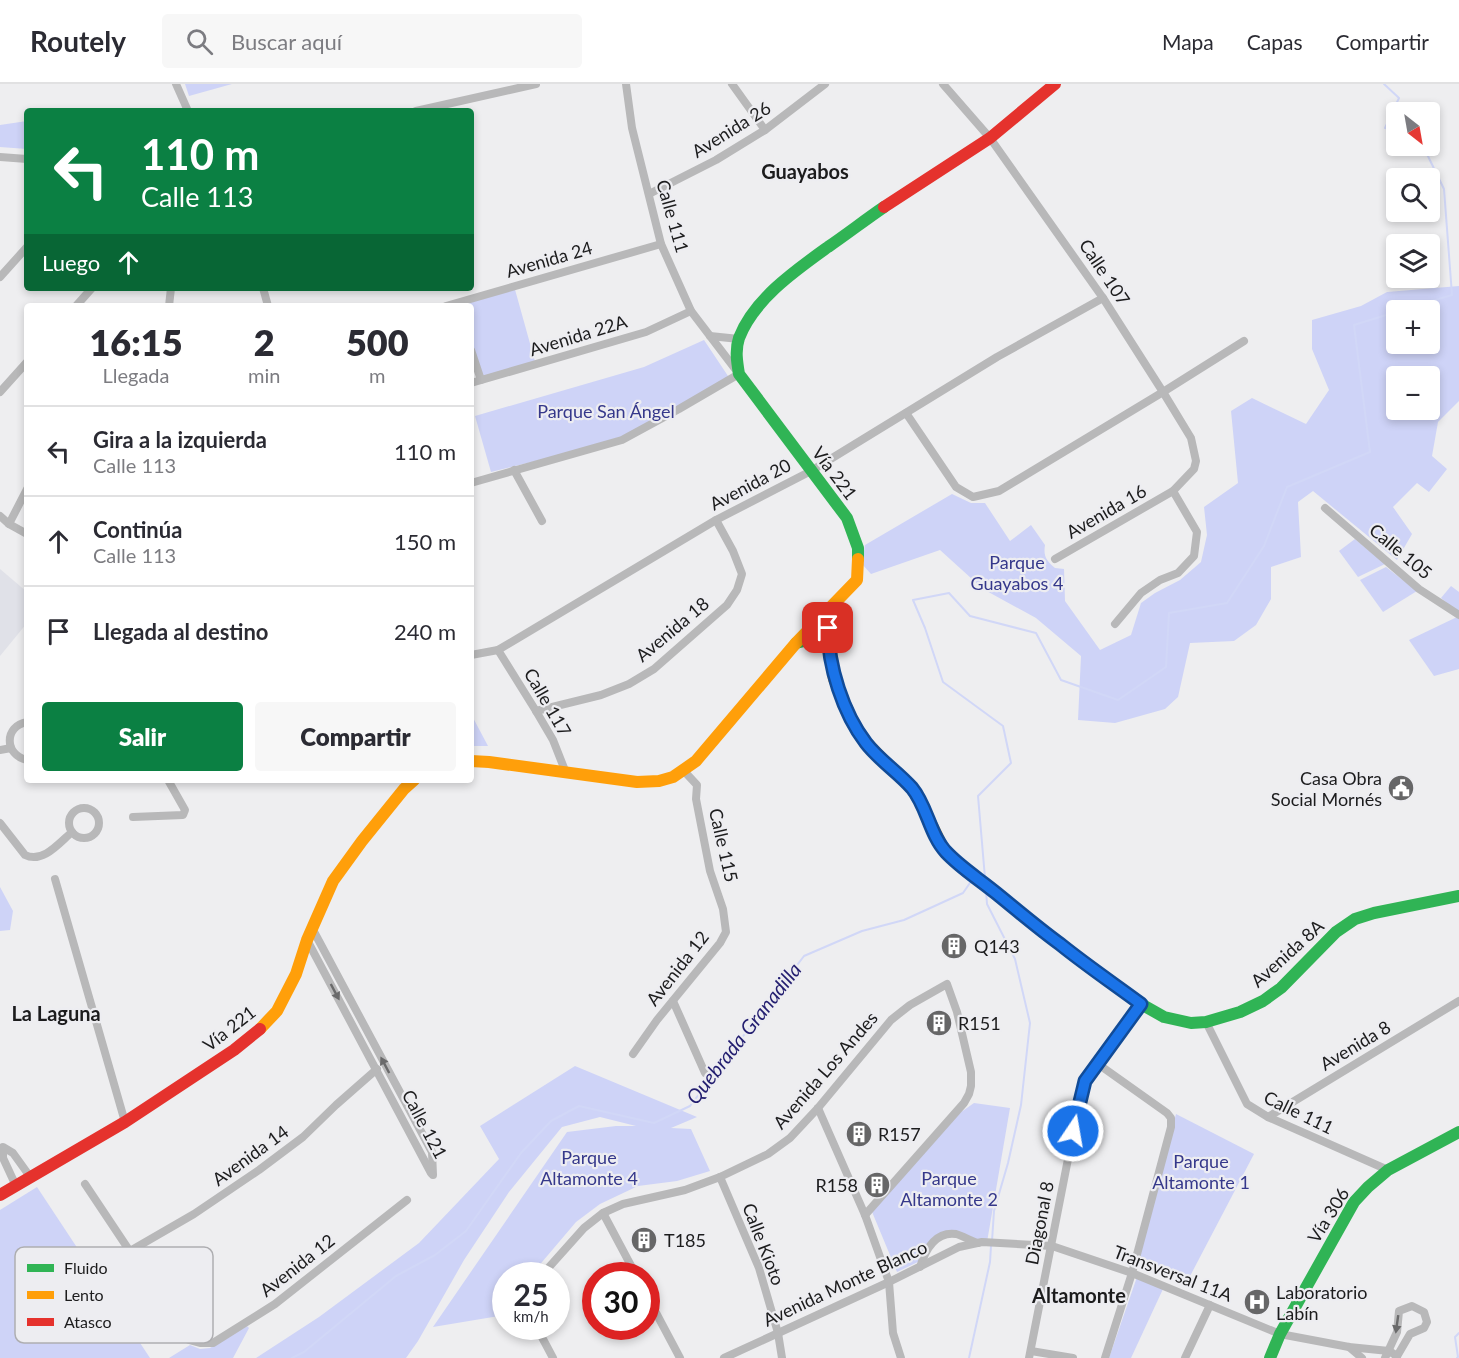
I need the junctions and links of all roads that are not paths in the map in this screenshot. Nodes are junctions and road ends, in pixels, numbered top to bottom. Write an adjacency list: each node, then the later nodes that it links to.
1 (176, 84): 8 (street)
2 (536, 84): 9 (street)
3 (626, 84): 14 (street, Calle 111)
4 (732, 84): 10 (street)
5 (825, 84): 10 (street, Avenida 26)
6 (943, 84): 11 (street, Calle 107)
7 (1055, 84): 11 (main road)
8 (187, 108)
9 (429, 108)
10 (765, 130): 14 (street, Avenida 26)
11 (990, 138): 19 (street, Calle 107); 24 (main road)
12 (0, 157): 13 (street)
13 (24, 159)
14 (649, 194): 15 (street, Calle 111)
15 (661, 244): 21 (street, Avenida 24); 22 (street, Calle 111)
16 (24, 250): 17 (street)
17 (0, 277)
18 (89, 291): 20 (street)
19 (1103, 298): 32 (street, Calle 107); 33 (street, Avenida 20)
20 (79, 303)
21 (459, 303)
22 (691, 311): 23 (street, Calle 111); 29 (street, Avenida 22A)
23 (710, 336): 24 (street); 28 (street, Calle 111)
24 (739, 339): 28 (main road)
25 (1244, 341): 32 (street)
26 (474, 359): 29 (street)
27 (24, 365): 31 (street)
28 (739, 374): 34 (street); 35 (main road, Vía 221)
29 (481, 380): 30 (street, Avenida 22A)
30 (474, 382)
31 (0, 392)
32 (1163, 392): 33 (street); 37 (street, Calle 107)
33 (906, 413): 35 (street, Avenida 20)
34 (514, 470): 36 (street); 42 (street)
35 (810, 471): 41 (street, Avenida 20); 46 (main road, Vía 221)
36 (474, 482)
37 (1173, 491): 45 (street, Avenida 16); 48 (street)
38 (24, 495): 43 (street)
39 (1325, 508): 47 (street, Calle 105)
40 (0, 516): 43 (street)
41 (716, 520): 51 (street, Avenida 20); 53 (street, Avenida 18)
42 (542, 521)
43 (9, 524): 44 (street)
44 (24, 532)
45 (1055, 559)
46 (828, 611): 49 (main road, Vía 221); 50 (main road, Avenida 8A)
47 (1459, 615)
48 (1115, 624)
49 (796, 643): 50 (main road); 59 (main road, Vía 221)
50 (828, 645): 73 (main road, Avenida 8A)
51 (498, 650): 52 (street, Avenida 20); 53 (street, Calle 117)
52 (474, 654)
53 (536, 711): 60 (street, Calle 117)
54 (24, 722): 55 (street)
55 (11, 748): 56 (street); 57 (street)
56 (0, 750)
57 (24, 760)
58 (474, 761): 60 (main road, Vía 221)
59 (684, 771): 60 (main road, Vía 221); 69 (street, Calle 115)
60 (566, 772)
61 (170, 783): 63 (street)
62 (411, 783): 68 (main road, Vía 221)
63 (133, 817)
64 (0, 823): 65 (street)
65 (72, 832)
66 (55, 879): 81 (street)
67 (1459, 896): 74 (main road, Avenida 8A)
68 (312, 928): 70 (main road, Vía 221); 77 (street, Calle 121, one-way to 68)
69 (726, 932): 71 (street, Avenida 12)
70 (307, 940): 77 (street, Calle 121, one-way to 77); 81 (main road, Vía 221)
71 (673, 1001): 75 (street, Avenida 12); 78 (street)
72 (1459, 1001): 80 (street, Avenida 8)
73 (1141, 1004): 74 (main road, Avenida 8A); 76 (street, Diagonal 8)
74 (1206, 1022): 80 (street, Calle 111)
75 (633, 1054)
76 (1098, 1064): 94 (street, Diagonal 8); 100 (street)
77 (377, 1069): 96 (street, Avenida 14)
78 (705, 1073)
79 (818, 1108): 86 (street, Avenida Los Andes); 92 (street); 92 (street, Avenida Los Andes)
80 (1268, 1117): 84 (street, Calle 111)
81 (125, 1122): 85 (main road, Vía 221)
82 (1459, 1132): 84 (main road, Vía 306)
83 (1, 1144): 85 (street); 88 (street)
84 (1388, 1170): 105 (main road, Vía 306)
85 (31, 1178): 88 (main road, Vía 221)
86 (720, 1178): 91 (street, Avenida Los Andes); 104 (street, Calle Kioto)
87 (85, 1184): 95 (street)
88 (16, 1186): 89 (main road, Vía 221)
89 (0, 1195)
90 (407, 1200): 107 (street, Avenida 12)
91 (603, 1213): 97 (street, Avenida Los Andes); 98 (street)
92 (865, 1215): 101 (street)
93 (980, 1242): 94 (street); 99 (street, Avenida Monte Blanco); 99 (street)
94 (1052, 1246): 100 (street, Transversal 11A); 109 (street, Diagonal 8)
95 (127, 1247)
96 (137, 1247)
97 (554, 1262)
98 (629, 1262)
99 (924, 1265): 101 (street, Avenida Monte Blanco)
100 (1132, 1273): 102 (street, Transversal 11A); 118 (street)
101 (889, 1282): 104 (street, Avenida Monte Blanco); 116 (street)
102 (1210, 1305): 105 (street, Transversal 11A); 119 (street)
103 (660, 1320): 113 (street)
104 (778, 1333): 114 (street, Avenida Monte Blanco); 115 (street, Calle Kioto)
105 (1280, 1334): 108 (street, Transversal 11A); 120 (main road, Vía 306)
106 (543, 1340): 112 (street)
107 (213, 1343)
108 (1349, 1347): 110 (street, Transversal 11A); 121 (street)
109 (1030, 1354): 117 (street)
110 (1387, 1354): 111 (street); 111 (street, one-way to 110)
111 (1396, 1357)
112 (553, 1358)
113 (680, 1358)
114 (724, 1358)
115 (782, 1358)
116 (901, 1358)
117 (1073, 1358)
118 (1105, 1358)
119 (1185, 1358)
120 (1270, 1358)
121 (1362, 1358)

